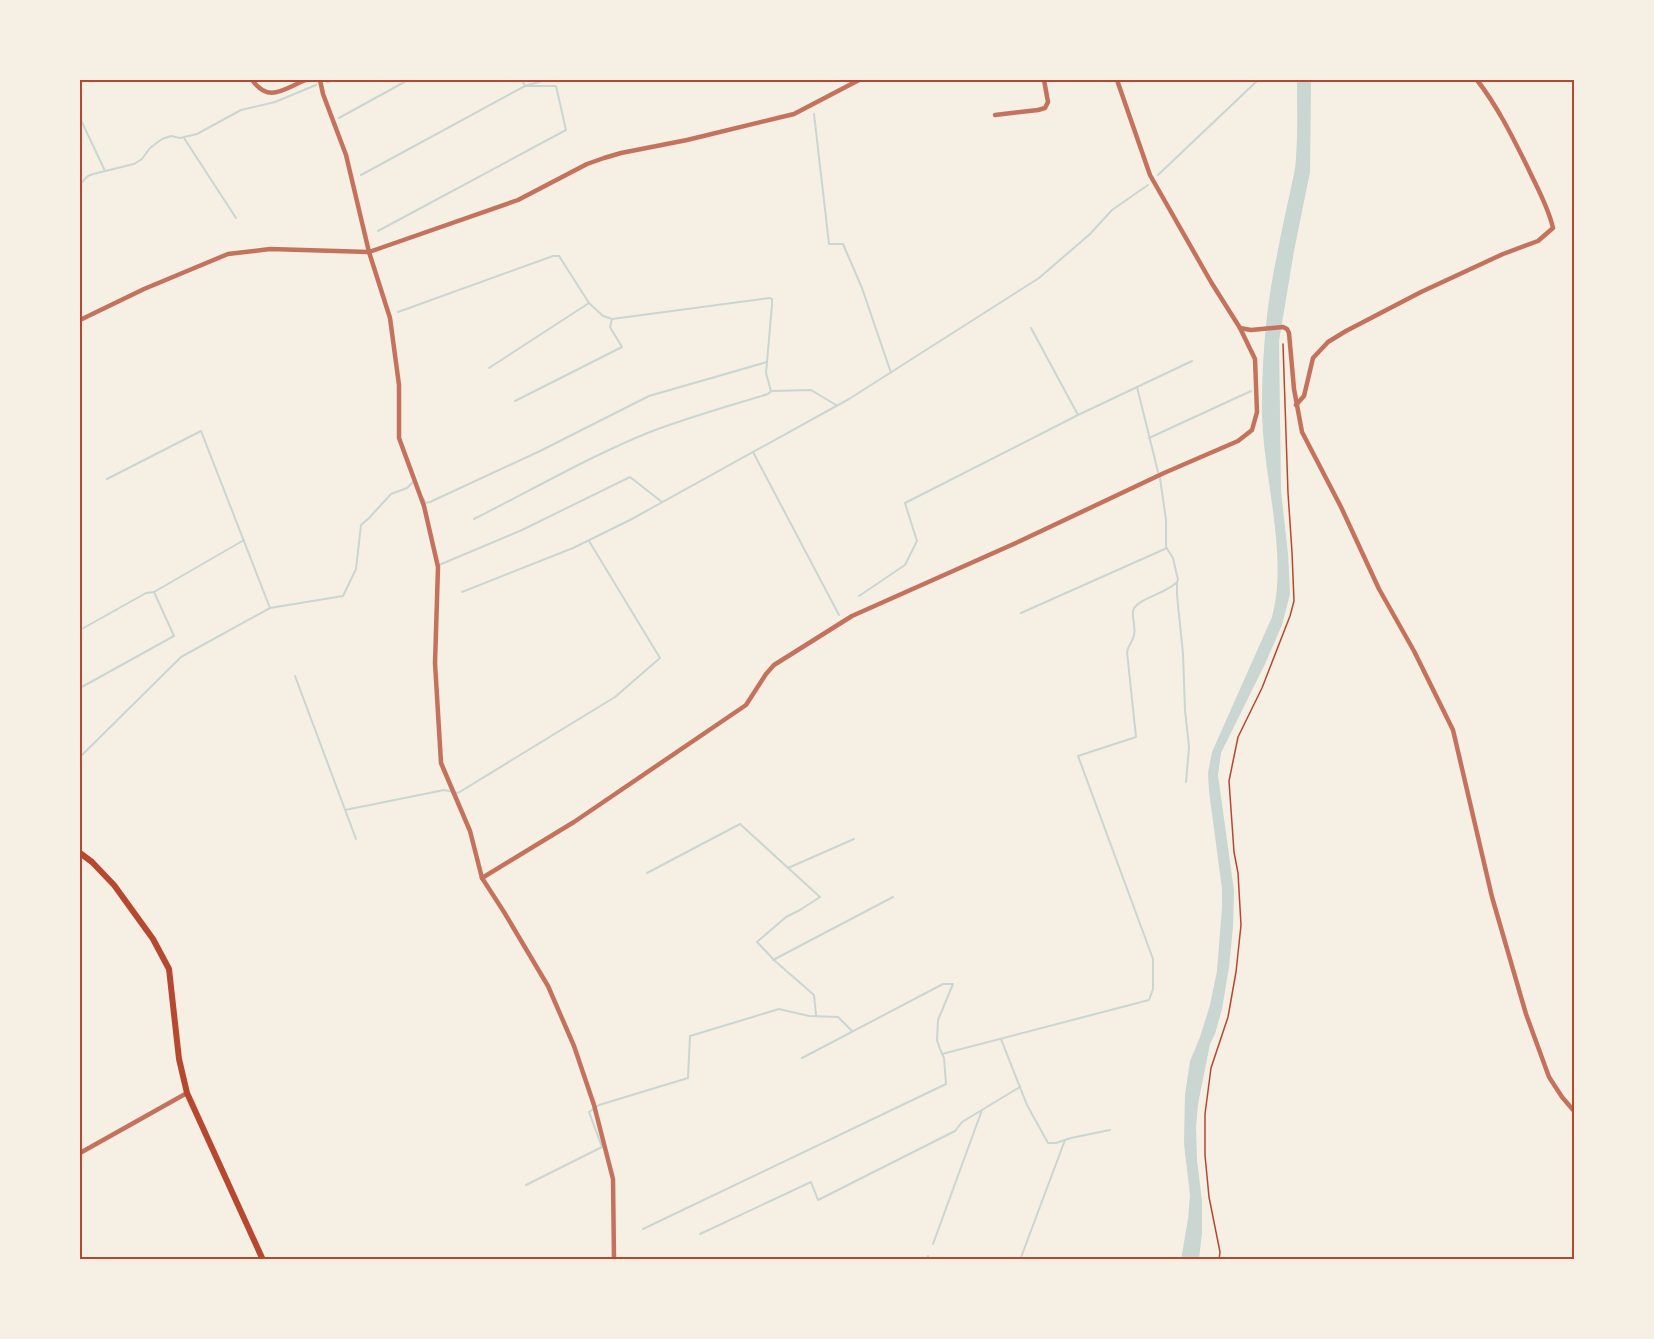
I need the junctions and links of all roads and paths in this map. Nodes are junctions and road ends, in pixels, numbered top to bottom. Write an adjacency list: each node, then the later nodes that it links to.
1 (252, 80): 2 (street)
2 (306, 80)
3 (320, 80): 9 (street)
4 (859, 80): 9 (street)
5 (1044, 80): 8 (street)
6 (1117, 80): 11 (street)
7 (1478, 80): 13 (street)
8 (995, 115)
9 (369, 252): 10 (street); 15 (street)
10 (80, 320)
11 (1240, 328): 12 (street); 15 (street)
12 (1283, 328): 13 (street); 21 (path)
13 (1296, 405): 17 (street)
14 (80, 853): 16 (main road)
15 (482, 878): 20 (street)
16 (187, 1093): 18 (street); 19 (main road)
17 (1575, 1111)
18 (80, 1153)
19 (263, 1260)
20 (614, 1260)
21 (1219, 1260)

